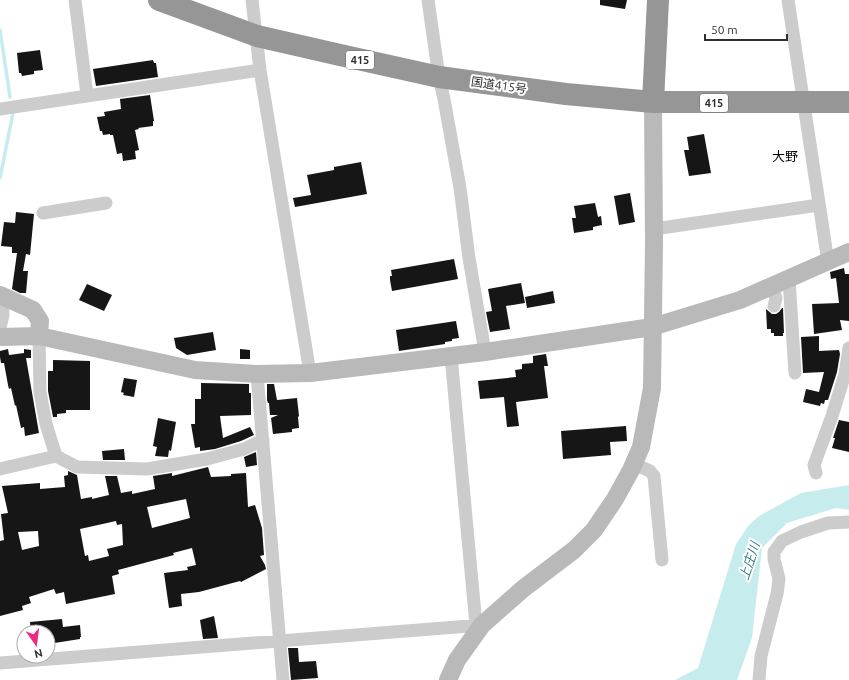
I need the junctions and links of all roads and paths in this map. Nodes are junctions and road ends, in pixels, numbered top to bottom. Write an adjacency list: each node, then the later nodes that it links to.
1 (75, 0): 10 (street)
2 (159, 0): 7 (highway, 国道415号 / 415)
3 (252, 0): 7 (street)
4 (428, 0): 9 (street)
5 (658, 0): 11 (highway)
6 (788, 0): 13 (street)
7 (257, 36): 8 (street); 9 (highway, 国道415号 / 415)
8 (260, 70): 10 (street); 32 (street)
9 (439, 77): 11 (highway, 国道415号 / 415); 30 (street)
10 (87, 95): 14 (street)
11 (653, 102): 13 (highway, 国道415号 / 415); 18 (street)
12 (849, 102): 13 (highway, 国道415号 / 415)
13 (804, 103): 16 (street)
14 (0, 109)
15 (106, 203): 17 (street)
16 (819, 205): 18 (street); 20 (street)
17 (43, 213)
18 (654, 229): 25 (street)
19 (849, 252): 20 (street)
20 (828, 262): 21 (street)
21 (789, 279): 22 (street); 33 (street)
22 (771, 286): 24 (street); 25 (street)
23 (1, 296): 26 (street); 27 (street)
24 (774, 306)
25 (652, 327): 30 (street); 37 (street)
26 (0, 328)
27 (39, 336): 28 (street); 34 (street); 36 (street)
28 (0, 337)
29 (849, 348): 39 (street)
30 (485, 352): 31 (street)
31 (451, 356): 32 (street); 42 (street)
32 (310, 373): 34 (street)
33 (794, 373)
34 (257, 374): 35 (street)
35 (263, 440): 36 (street); 43 (street)
36 (56, 456): 38 (street)
37 (634, 464): 41 (street); 42 (street)
38 (0, 469)
39 (816, 473)
40 (849, 522): 47 (street)
41 (662, 560)
42 (479, 625): 43 (street); 46 (street)
43 (280, 641): 44 (street); 45 (street)
44 (0, 663)
45 (283, 680)
46 (448, 680)
47 (759, 680)

